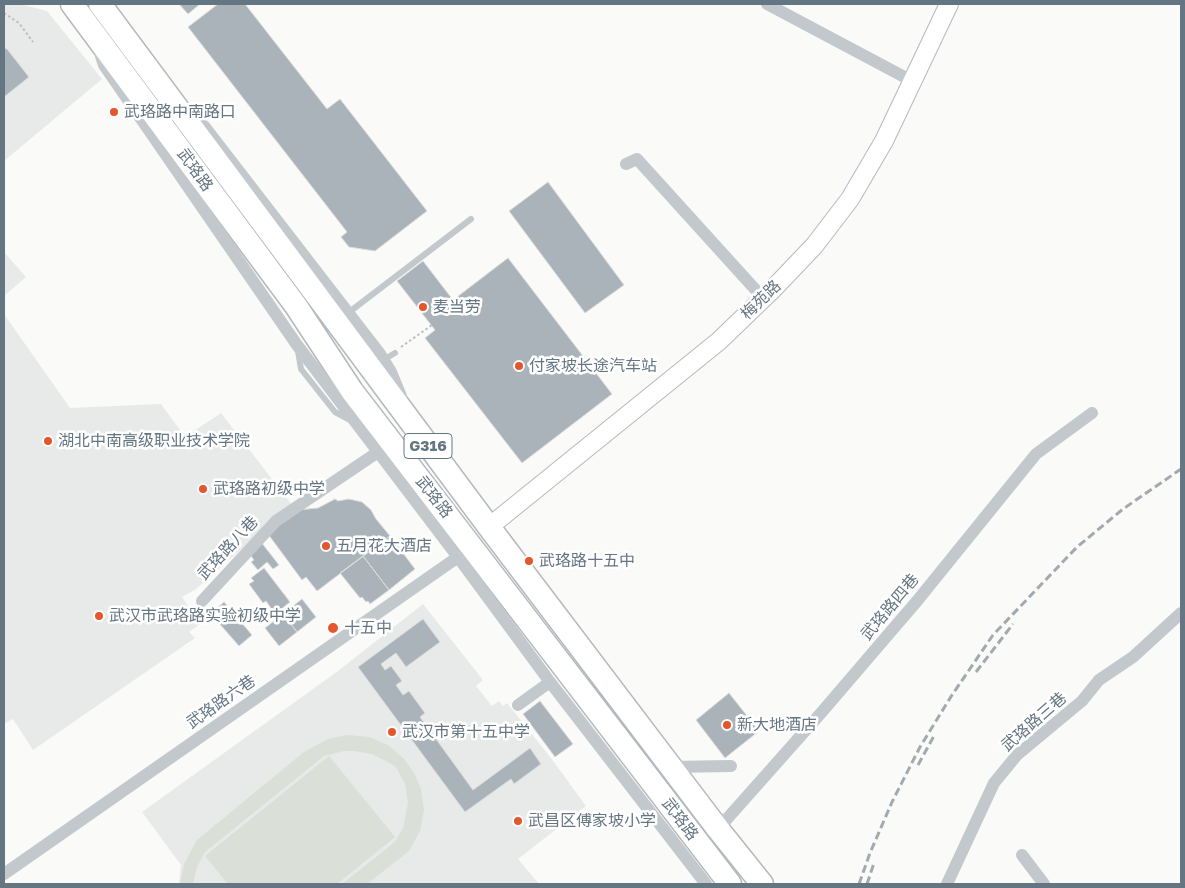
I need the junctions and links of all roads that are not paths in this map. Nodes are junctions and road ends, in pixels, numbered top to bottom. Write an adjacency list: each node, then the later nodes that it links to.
1 (72, 4): 5 (highway, 武珞路 / G316)
2 (100, 4): 6 (highway, 武珞路 / G316)
3 (767, 4): 7 (street)
4 (949, 4): 7 (street, 梅苑路)
5 (93, 32): 16 (street, 武珞路); 29 (highway, 武珞路 / G316)
6 (134, 47): 11 (street, 武珞路); 15 (highway, 武珞路 / G316)
7 (912, 81): 10 (street, 梅苑路)
8 (626, 164): 10 (street)
9 (471, 219): 11 (lane)
10 (763, 298): 17 (street, 梅苑路)
11 (348, 313): 13 (street, 武珞路)
12 (394, 352): 13 (lane)
13 (383, 360): 15 (street, 武珞路)
14 (1092, 413): 25 (street, 武珞路四巷)
15 (412, 424): 17 (highway, 武珞路 / G316)
16 (378, 452): 18 (street, 武珞路); 19 (street, 武珞路八巷)
17 (489, 527): 24 (highway, 武珞路 / G316)
18 (458, 557): 21 (street, 武珞路); 27 (street, 武珞路六巷)
19 (202, 601)
20 (1181, 613): 31 (street, 武珞路三巷)
21 (550, 682): 22 (street); 28 (street, 武珞路)
22 (518, 705)
23 (731, 766): 24 (street)
24 (670, 767): 25 (highway, 武珞路 / G316)
25 (718, 830): 30 (highway, 武珞路 / G316)
26 (1022, 855): 32 (street)
27 (4, 874)
28 (706, 884)
29 (730, 884)
30 (762, 884)
31 (946, 884)
32 (1044, 884)

